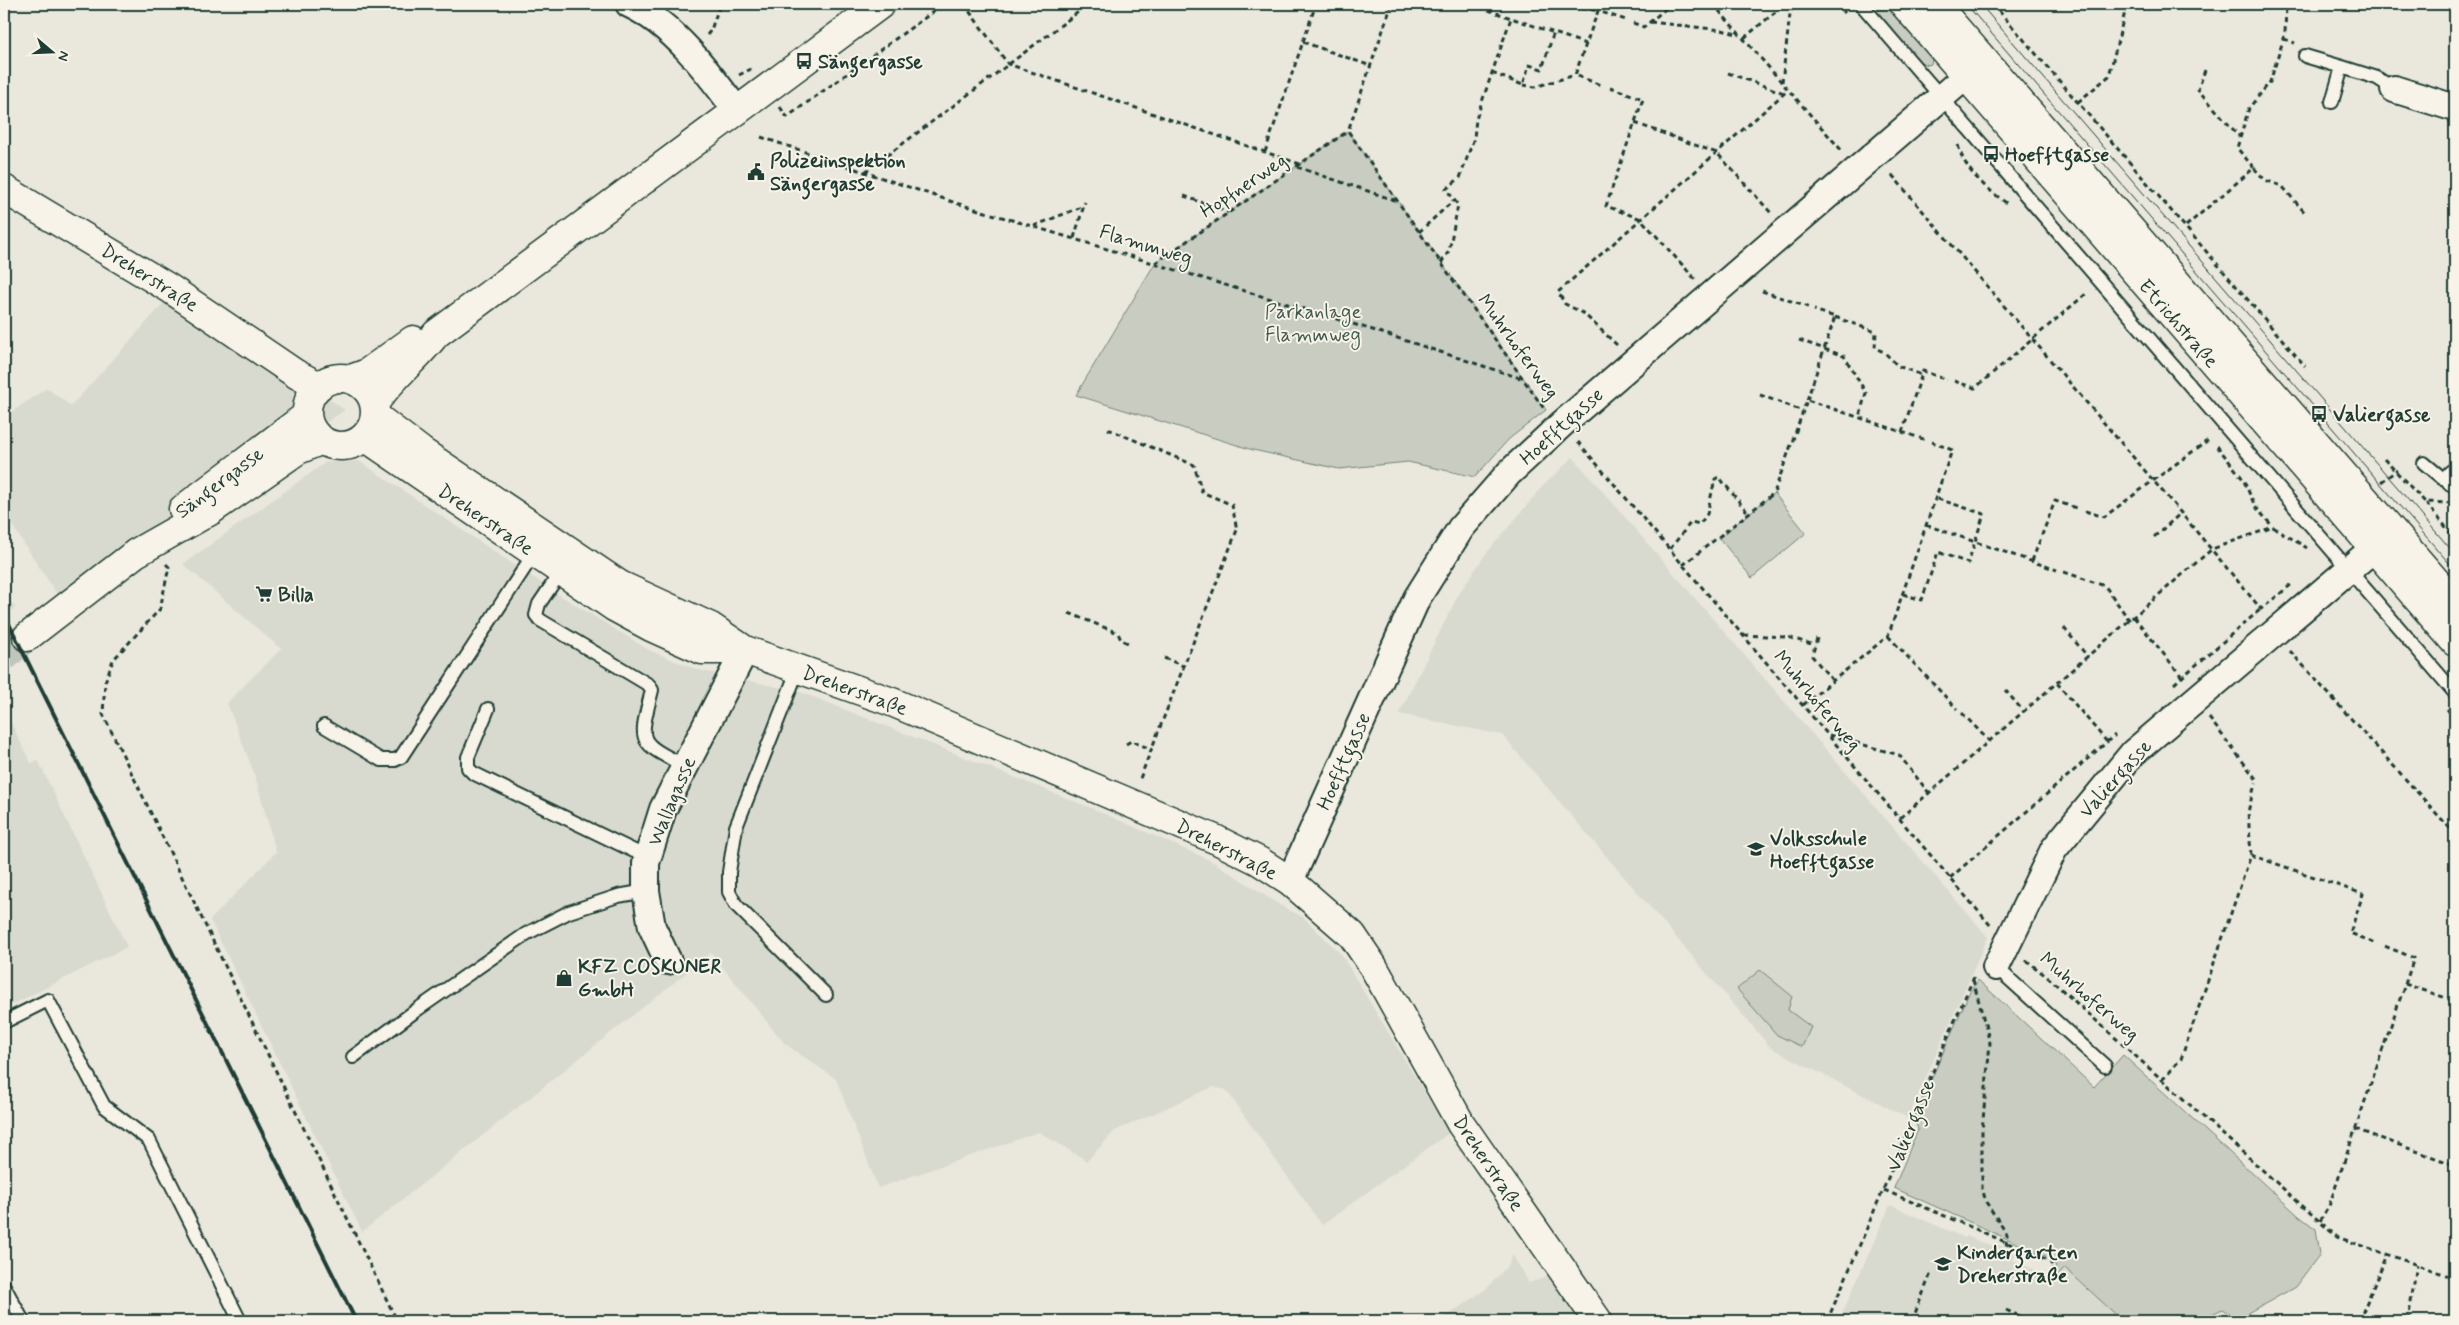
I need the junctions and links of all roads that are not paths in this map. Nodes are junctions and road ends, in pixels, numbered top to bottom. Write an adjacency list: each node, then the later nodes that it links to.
1 (629, 4): 13 (street)
2 (881, 4): 13 (main road)
3 (1861, 4): 10 (lane)
4 (1904, 4): 8 (main road, Etrichstraße)
5 (1935, 4): 28 (main road, Etrichstraße)
6 (2305, 56): 7 (lane)
7 (2342, 68): 9 (lane); 11 (lane)
8 (1966, 76): 10 (street, Hoefftgasse); 24 (main road, Etrichstraße)
9 (2394, 90): 12 (street)
10 (1942, 96): 26 (lane); 38 (street, Hoefftgasse)
11 (2332, 102)
12 (2455, 108)
13 (737, 111): 15 (main road)
14 (4, 189): 17 (main road, Dreherstraße)
15 (436, 334): 16 (main road); 19 (main road)
16 (351, 379): 17 (main road); 19 (main road)
17 (319, 386): 18 (main road)
18 (308, 415): 20 (main road); 23 (main road, Sängergasse)
19 (372, 419): 20 (main road); 25 (main road, Dreherstraße); 31 (main road, Dreherstraße)
20 (322, 440): 23 (main road, Sängergasse)
21 (2424, 463): 22 (lane)
22 (2455, 485)
23 (145, 548): 29 (main road, Sängergasse)
24 (2373, 549): 26 (street, Valiergasse); 30 (main road, Etrichstraße)
25 (535, 552): 27 (main road, Dreherstraße); 35 (lane)
26 (2349, 569): 33 (lane); 41 (street, Valiergasse)
27 (562, 570): 31 (main road, Dreherstraße); 36 (lane)
28 (2455, 603)
29 (27, 637)
30 (2455, 642)
31 (745, 650): 32 (main road, Dreherstraße); 36 (street, Wallagasse)
32 (798, 669): 38 (main road, Dreherstraße); 42 (lane)
33 (2455, 693)
34 (488, 709): 37 (lane)
35 (324, 726)
36 (685, 766): 37 (street, Wallagasse)
37 (648, 854): 39 (street, Wallagasse)
38 (1290, 881): 49 (main road, Dreherstraße)
39 (646, 891): 40 (street, Wallagasse); 44 (lane)
40 (668, 961)
41 (1993, 961): 45 (lane)
42 (826, 995)
43 (4, 1022): 48 (lane)
44 (353, 1057)
45 (2105, 1066)
46 (4, 1286): 47 (lane)
47 (23, 1321)
48 (240, 1321)
49 (1598, 1321)

